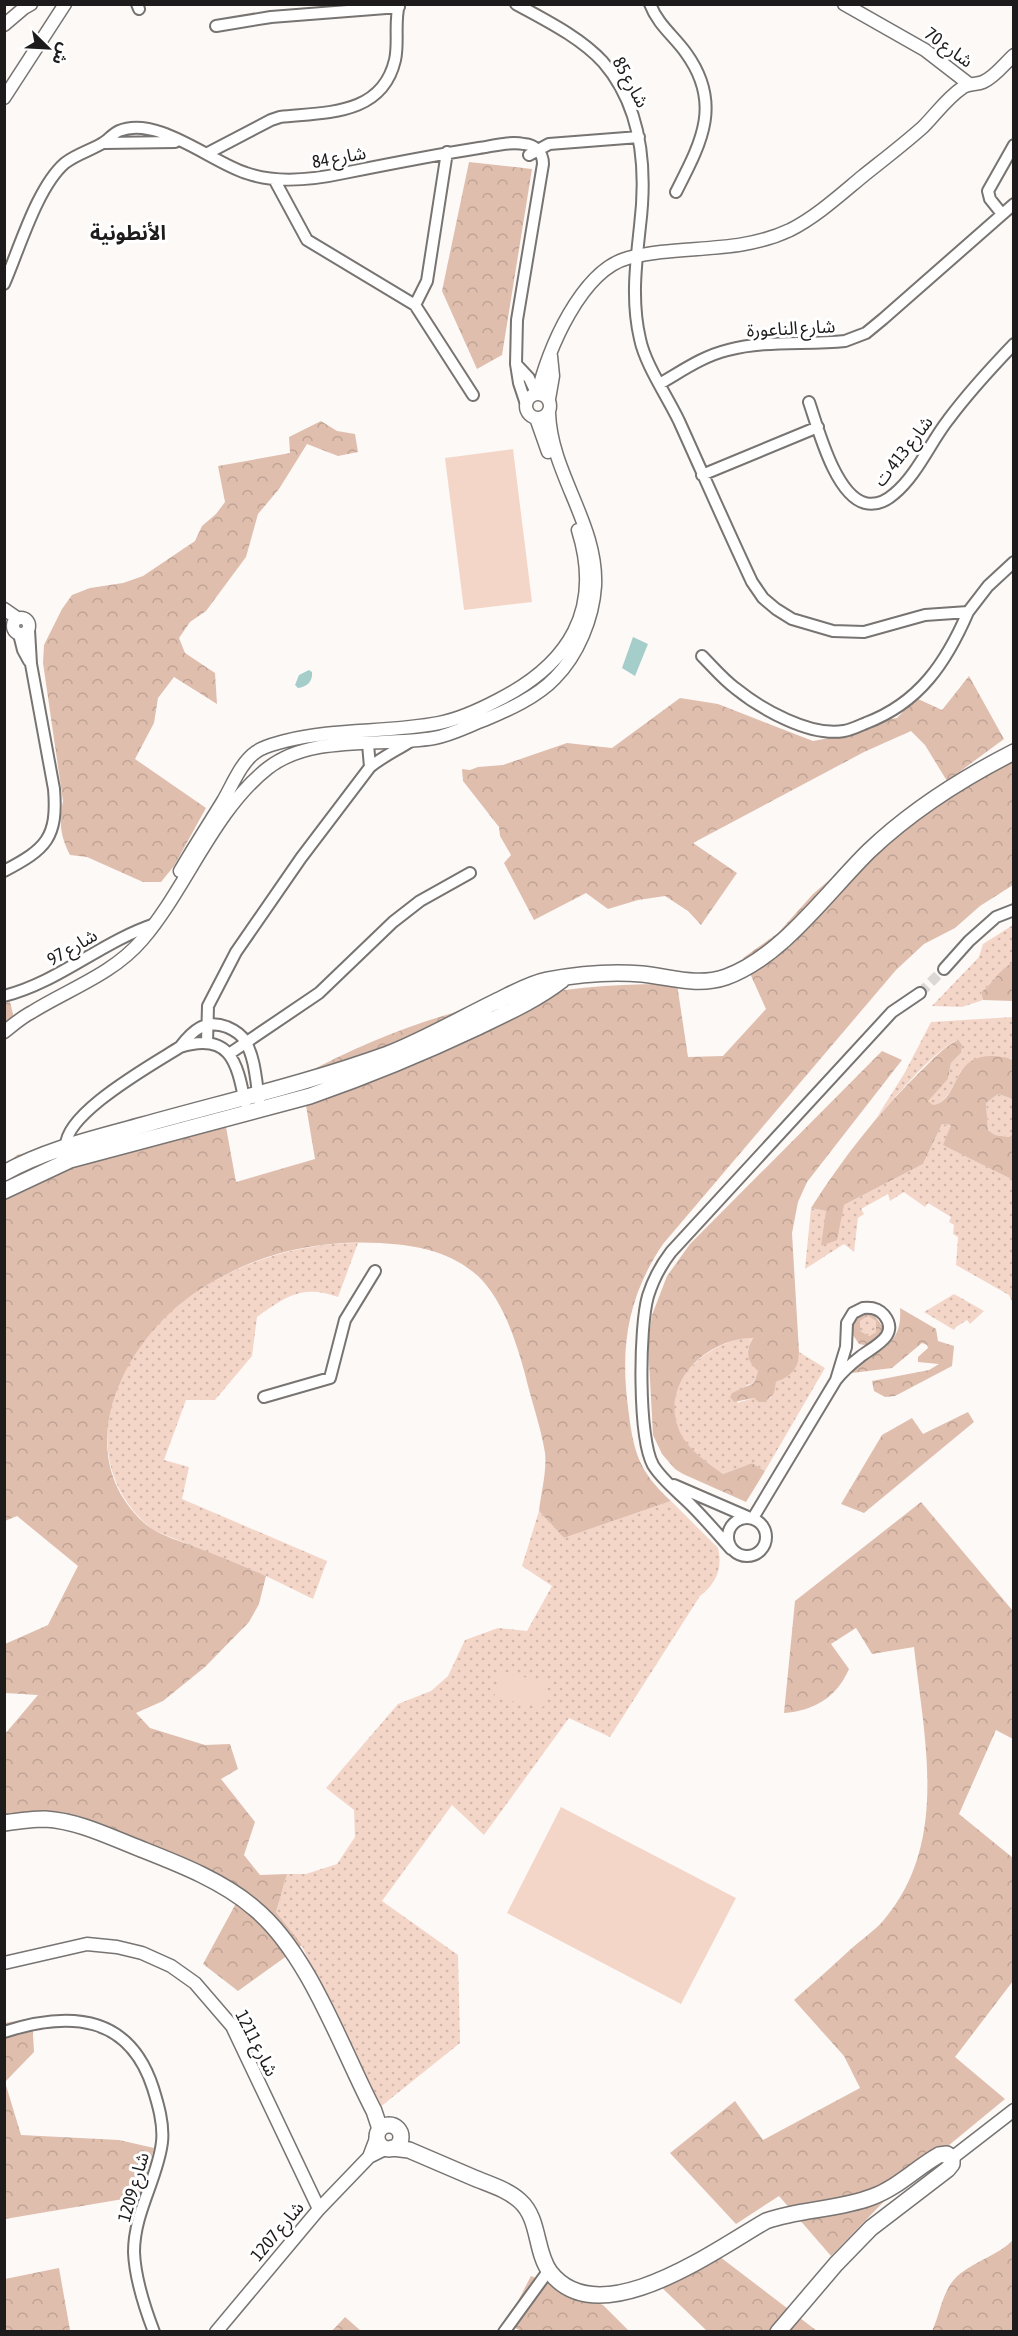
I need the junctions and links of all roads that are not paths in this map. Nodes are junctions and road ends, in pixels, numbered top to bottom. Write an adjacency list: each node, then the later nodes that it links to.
1 (31, 4): 7 (street)
2 (65, 4): 11 (street)
3 (516, 4): 12 (street, شارع 85)
4 (650, 4): 18 (street)
5 (844, 4): 10 (street, شارع 70)
6 (399, 6): 8 (street); 15 (street)
7 (4, 26)
8 (216, 26)
9 (1014, 54): 10 (street)
10 (969, 84): 21 (street)
11 (4, 98)
12 (639, 137): 14 (street); 21 (street, شارع 85)
13 (1014, 145): 20 (street)
14 (533, 152): 16 (street, شارع 84); 25 (street, شارع 84)
15 (208, 153): 17 (street, شارع 84); 22 (street, شارع 84)
16 (447, 153): 17 (street, شارع 84); 23 (street)
17 (274, 179): 23 (street)
18 (676, 192)
19 (1014, 204): 20 (street, شارع الناعورة)
20 (1002, 214): 26 (street, شارع الناعورة)
21 (636, 256): 26 (street); 28 (street)
22 (4, 284)
23 (415, 305): 27 (street)
24 (1014, 344): 33 (street, شارع 413 ت)
25 (516, 364): 28 (street); 30 (street, شارع 84)
26 (661, 383): 34 (street)
27 (473, 395)
28 (541, 395): 30 (street); 31 (street)
29 (809, 402): 33 (street, شارع 413 ت)
30 (526, 404): 32 (street)
31 (549, 413): 32 (street); 40 (street)
32 (536, 418): 40 (street)
33 (818, 427): 34 (street)
34 (702, 475): 37 (street)
35 (1014, 562): 37 (street)
36 (4, 609): 38 (street)
37 (968, 612): 39 (street)
38 (16, 626): 45 (street)
39 (702, 656)
40 (531, 689): 41 (street); 48 (street)
41 (411, 741): 42 (street); 44 (street)
42 (368, 744): 44 (street); 48 (street)
43 (1014, 752): 61 (main road)
44 (370, 767): 52 (street)
45 (4, 871)
46 (470, 873): 55 (street)
47 (1014, 910): 49 (street)
48 (150, 925): 51 (street, شارع 97); 54 (street)
49 (944, 969)
50 (920, 993): 68 (street)
51 (4, 996)
52 (207, 1025): 53 (street); 56 (street); 57 (street)
53 (224, 1026): 55 (street); 56 (street)
54 (4, 1032)
55 (246, 1042): 58 (street); 59 (street)
56 (212, 1043): 57 (street); 58 (street)
57 (180, 1047): 62 (street)
58 (229, 1054): 60 (street)
59 (254, 1071): 60 (street); 61 (street)
60 (239, 1076): 61 (street)
61 (253, 1102): 62 (main road)
62 (67, 1153): 63 (main road); 64 (main road)
63 (4, 1173)
64 (4, 1191)
65 (375, 1271): 67 (street)
66 (836, 1380): 66 (street); 69 (street)
67 (264, 1397)
68 (667, 1481): 69 (street); 70 (street)
69 (751, 1518): 70 (street); 70 (street)
70 (731, 1549)
71 (4, 1823): 75 (main road)
72 (4, 1963): 77 (street, شارع 1211)
73 (4, 2032): 79 (street, شارع 1209)
74 (1014, 2109): 76 (street)
75 (387, 2137): 77 (street, شارع 1207); 78 (main road)
76 (952, 2158): 78 (main road); 82 (main road)
77 (319, 2209): 80 (street, شارع 1207)
78 (549, 2270): 81 (street)
79 (154, 2331)
80 (216, 2331)
81 (504, 2331)
82 (778, 2331)

